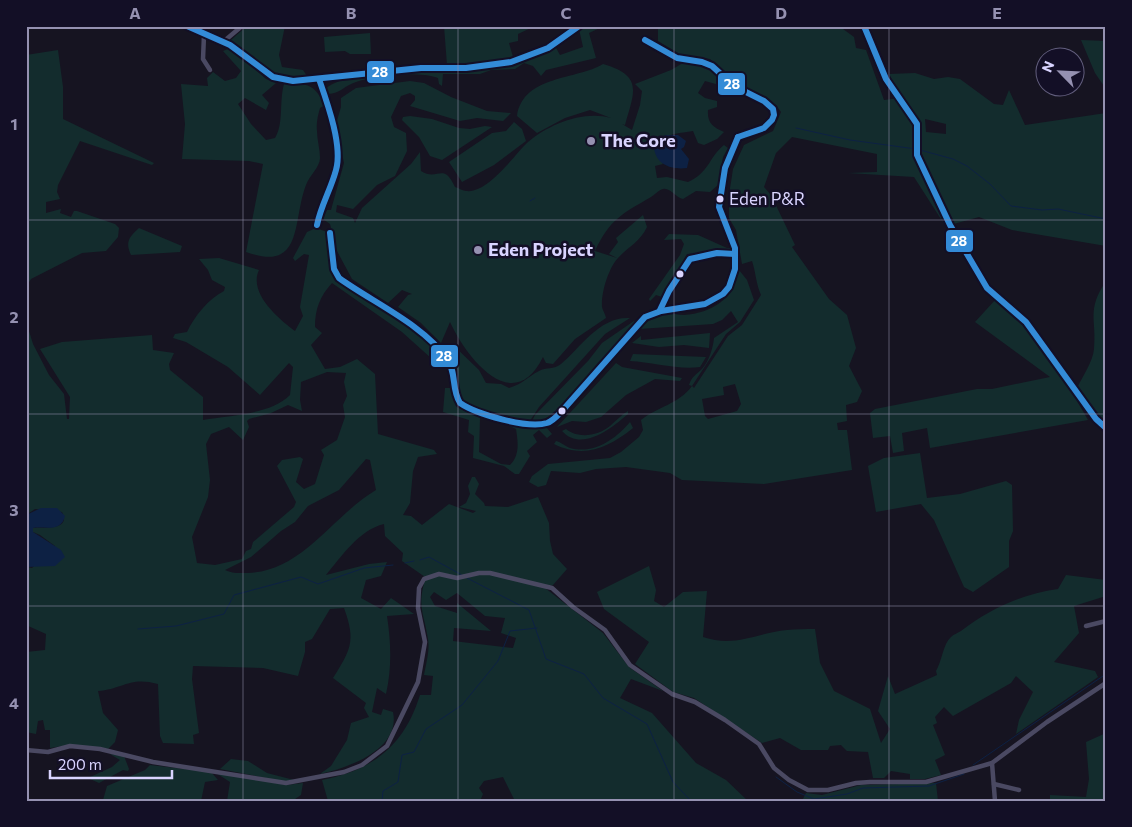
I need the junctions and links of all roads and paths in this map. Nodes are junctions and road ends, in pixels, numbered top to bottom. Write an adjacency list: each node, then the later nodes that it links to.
1 (187, 26): 6 (street)
2 (200, 26): 6 (street)
3 (242, 26): 8 (street)
4 (579, 26): 10 (street)
5 (864, 26): 12 (street)
6 (198, 32): 7 (street)
7 (204, 35): 8 (street); 9 (street)
8 (223, 42): 10 (street)
9 (210, 70)
10 (319, 80): 11 (street)
11 (317, 224)
12 (1106, 428)
13 (1106, 621): 14 (street)
14 (1086, 626)
15 (1106, 683): 17 (street)
16 (26, 750): 17 (street)
17 (992, 763): 18 (street)
18 (994, 784): 19 (street); 20 (street)
19 (1020, 790)
20 (994, 801)

